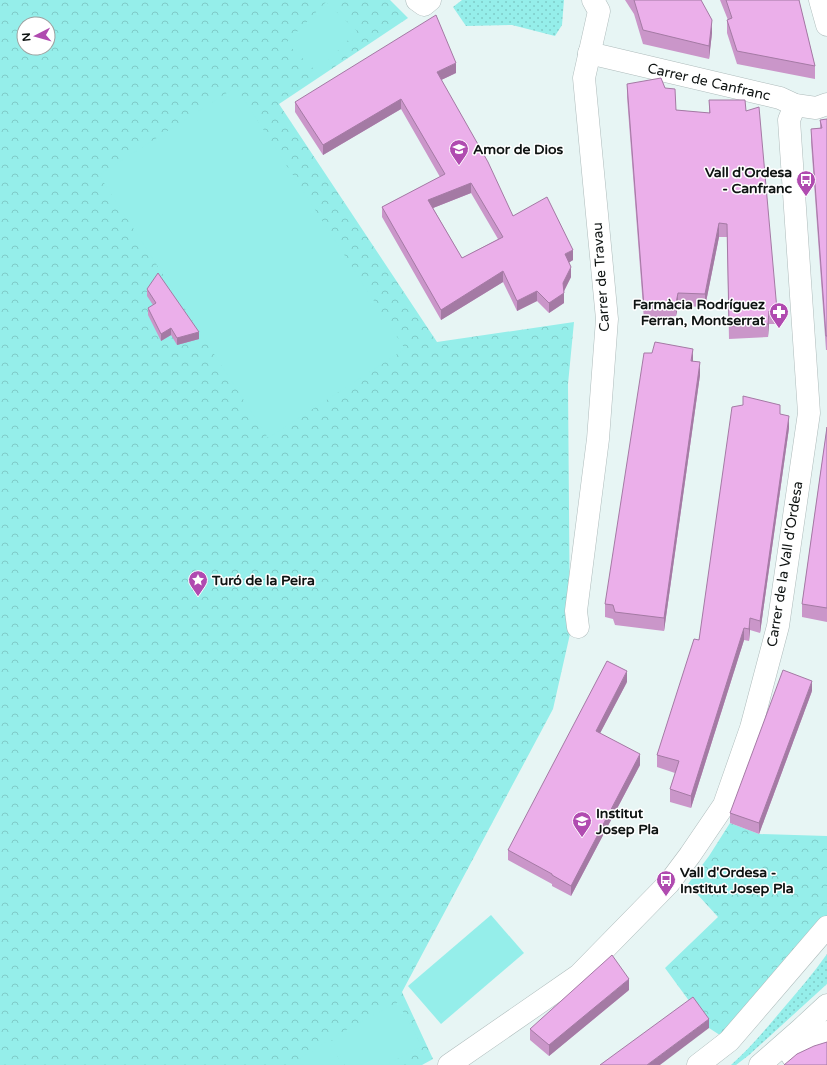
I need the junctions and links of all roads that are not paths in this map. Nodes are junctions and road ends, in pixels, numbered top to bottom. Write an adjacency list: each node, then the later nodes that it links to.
1 (593, 0): 4 (street, Carrer de Travau)
2 (820, 0): 3 (street)
3 (827, 25)
4 (590, 53): 6 (street, Carrer de Canfranc); 7 (street, Carrer de Travau)
5 (827, 104): 6 (street, Carrer de Canfranc)
6 (795, 105): 11 (street, Carrer de la Vall d'Ordesa)
7 (578, 627)
8 (827, 927): 12 (street)
9 (827, 1005): 13 (street)
10 (827, 1032): 14 (street)
11 (449, 1065)
12 (698, 1065)
13 (760, 1065)
14 (780, 1065)

